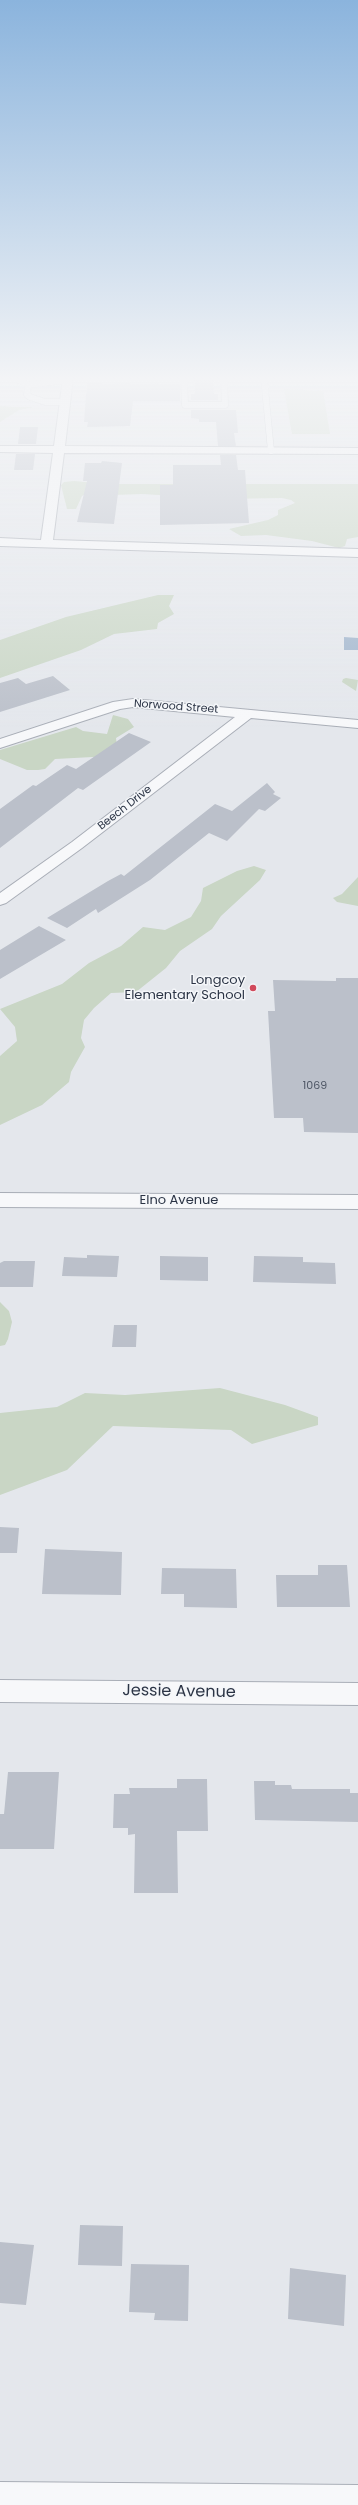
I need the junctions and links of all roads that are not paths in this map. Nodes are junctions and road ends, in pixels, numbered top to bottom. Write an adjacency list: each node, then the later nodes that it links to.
1 (54, 495): 3 (street)
2 (0, 542): 3 (street)
3 (47, 543): 4 (street)
4 (358, 554)
5 (249, 713): 6 (street, Norwood Street); 7 (street, Norwood Street); 8 (street, Beech Drive)
6 (358, 724)
7 (0, 744)
8 (0, 900)
9 (0, 1200): 10 (street, Elno Avenue)
10 (358, 1202)
11 (0, 1691): 12 (street, Jessie Avenue)
12 (358, 1694)
13 (0, 2500): 14 (street)
14 (358, 2504)

